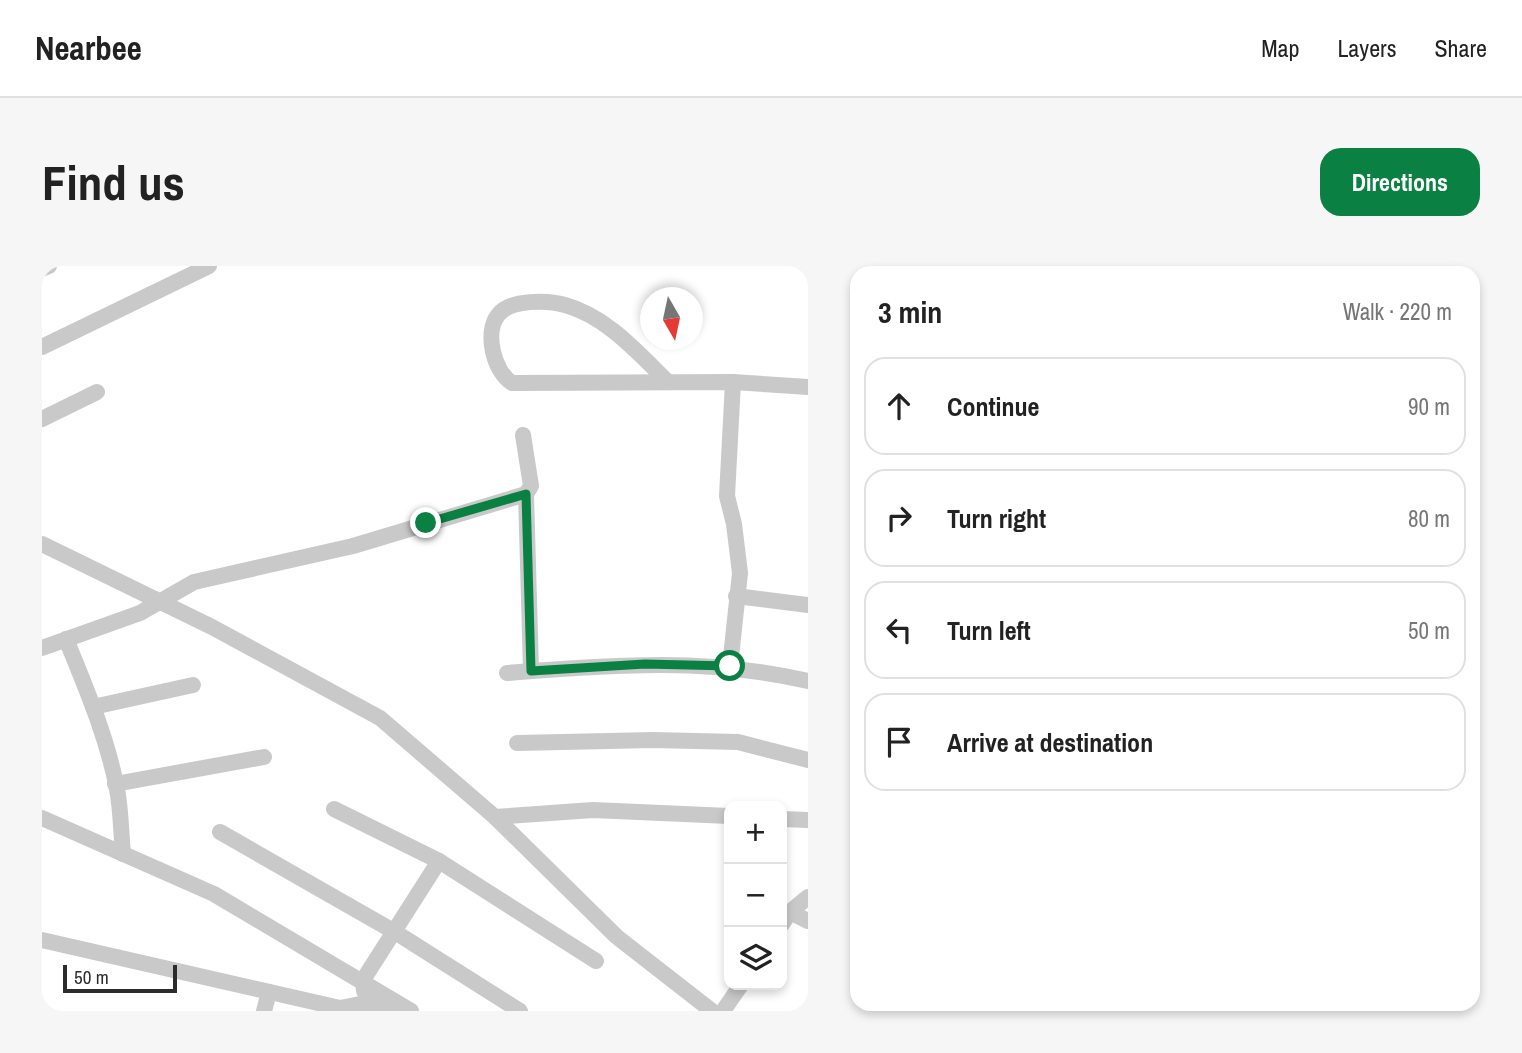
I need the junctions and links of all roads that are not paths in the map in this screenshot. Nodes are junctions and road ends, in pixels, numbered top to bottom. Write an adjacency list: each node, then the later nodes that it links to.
1 (49, 266): 3 (street)
2 (209, 266): 4 (street)
3 (42, 269)
4 (42, 347)
5 (668, 382): 5 (street); 6 (street)
6 (733, 382): 7 (street); 13 (street)
7 (808, 387)
8 (97, 392): 9 (street)
9 (42, 419)
10 (523, 435): 11 (street)
11 (526, 494): 14 (street); 19 (street)
12 (42, 544): 14 (street)
13 (737, 596): 15 (street); 18 (street)
14 (160, 601): 16 (street); 30 (street)
15 (808, 605)
16 (66, 639): 17 (street); 23 (street)
17 (42, 648)
18 (730, 666): 19 (street); 21 (street)
19 (531, 671): 20 (street)
20 (507, 673)
21 (808, 681)
22 (193, 685): 23 (street)
23 (93, 707): 27 (street)
24 (517, 743): 26 (street)
25 (264, 757): 27 (street)
26 (808, 760)
27 (116, 784): 35 (street)
28 (334, 809): 36 (street)
29 (724, 816): 30 (street)
30 (495, 817): 51 (street)
31 (42, 818): 35 (street)
32 (787, 819): 33 (street)
33 (808, 820)
34 (220, 832): 41 (street)
35 (123, 854): 44 (street)
36 (439, 861): 41 (street); 43 (street)
37 (808, 897): 38 (street)
38 (787, 917)
39 (787, 918): 40 (street)
40 (808, 921)
41 (394, 932): 44 (street); 50 (street)
42 (42, 940): 46 (street)
43 (596, 961)
44 (363, 980): 47 (street); 48 (street)
45 (738, 990): 52 (street)
46 (269, 992): 47 (street); 49 (street)
47 (366, 1007): 48 (street)
48 (407, 1009)
49 (264, 1011)
50 (520, 1011)
51 (712, 1011)
52 (723, 1011)

